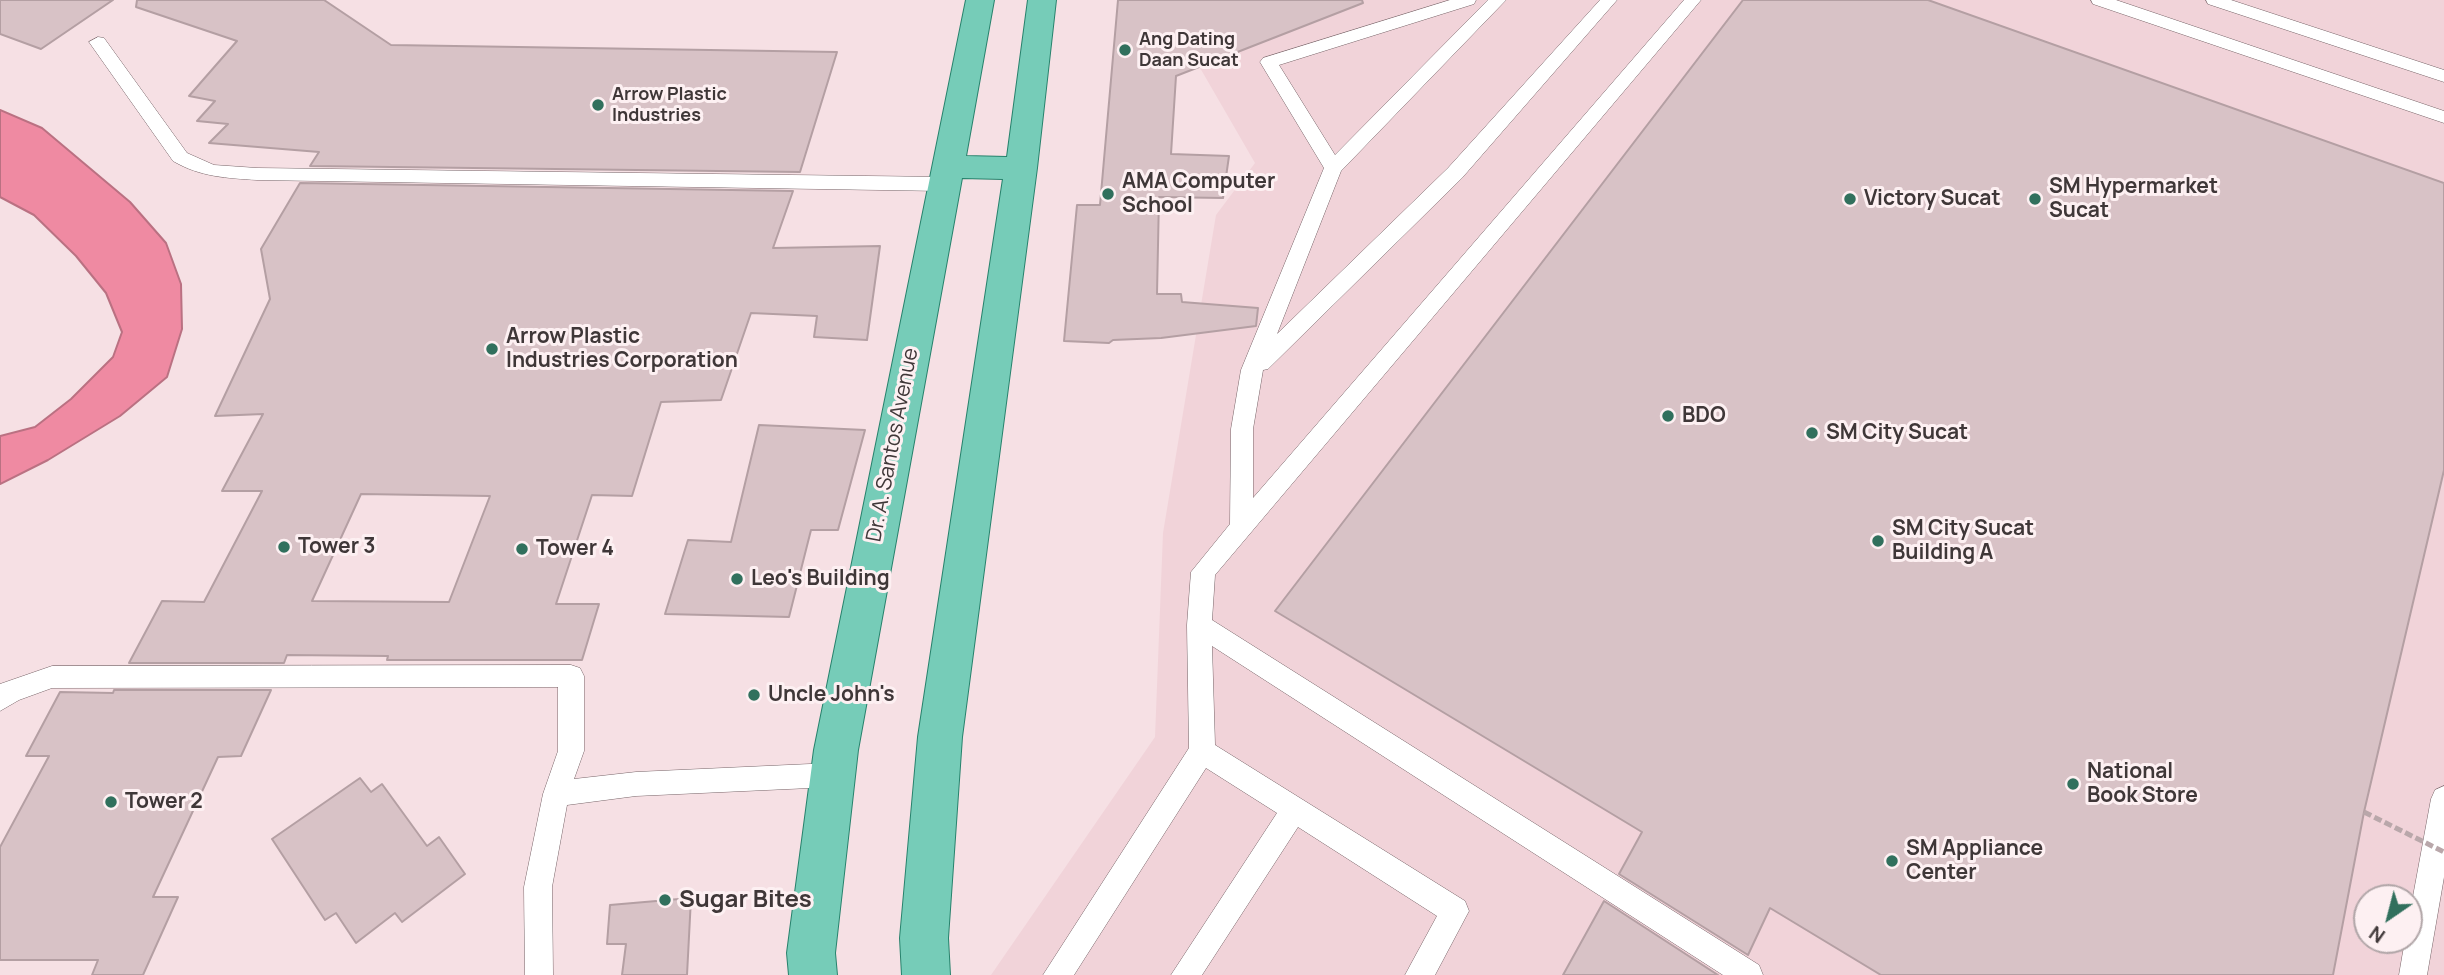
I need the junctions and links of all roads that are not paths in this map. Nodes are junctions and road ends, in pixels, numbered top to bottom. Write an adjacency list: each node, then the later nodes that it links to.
1 (980, 0): 14 (main road, Dr. A. Santos Avenue)
2 (1042, 0): 12 (main road)
3 (1468, 0): 13 (lane)
4 (1498, 0): 13 (lane)
5 (1609, 0): 15 (lane)
6 (1693, 0): 16 (lane)
7 (2099, 0): 11 (lane)
8 (2214, 0): 10 (lane)
9 (98, 42): 14 (lane)
10 (2444, 76)
11 (2444, 117)
12 (1021, 168): 14 (main road); 26 (main road)
13 (1333, 168): 15 (lane)
14 (944, 175): 20 (main road, Dr. A. Santos Avenue)
15 (1252, 370): 16 (lane)
16 (1241, 524): 17 (lane)
17 (1199, 625): 19 (lane); 30 (lane)
18 (0, 699): 21 (lane)
19 (1202, 751): 23 (lane); 27 (lane)
20 (832, 775): 21 (lane); 25 (main road, Dr. A. Santos Avenue)
21 (556, 794): 24 (lane)
22 (2444, 799): 31 (lane)
23 (1295, 809): 28 (lane); 29 (lane)
24 (539, 975)
25 (813, 975)
26 (926, 975)
27 (1057, 975)
28 (1185, 975)
29 (1419, 975)
30 (1749, 975)
31 (2413, 975)

